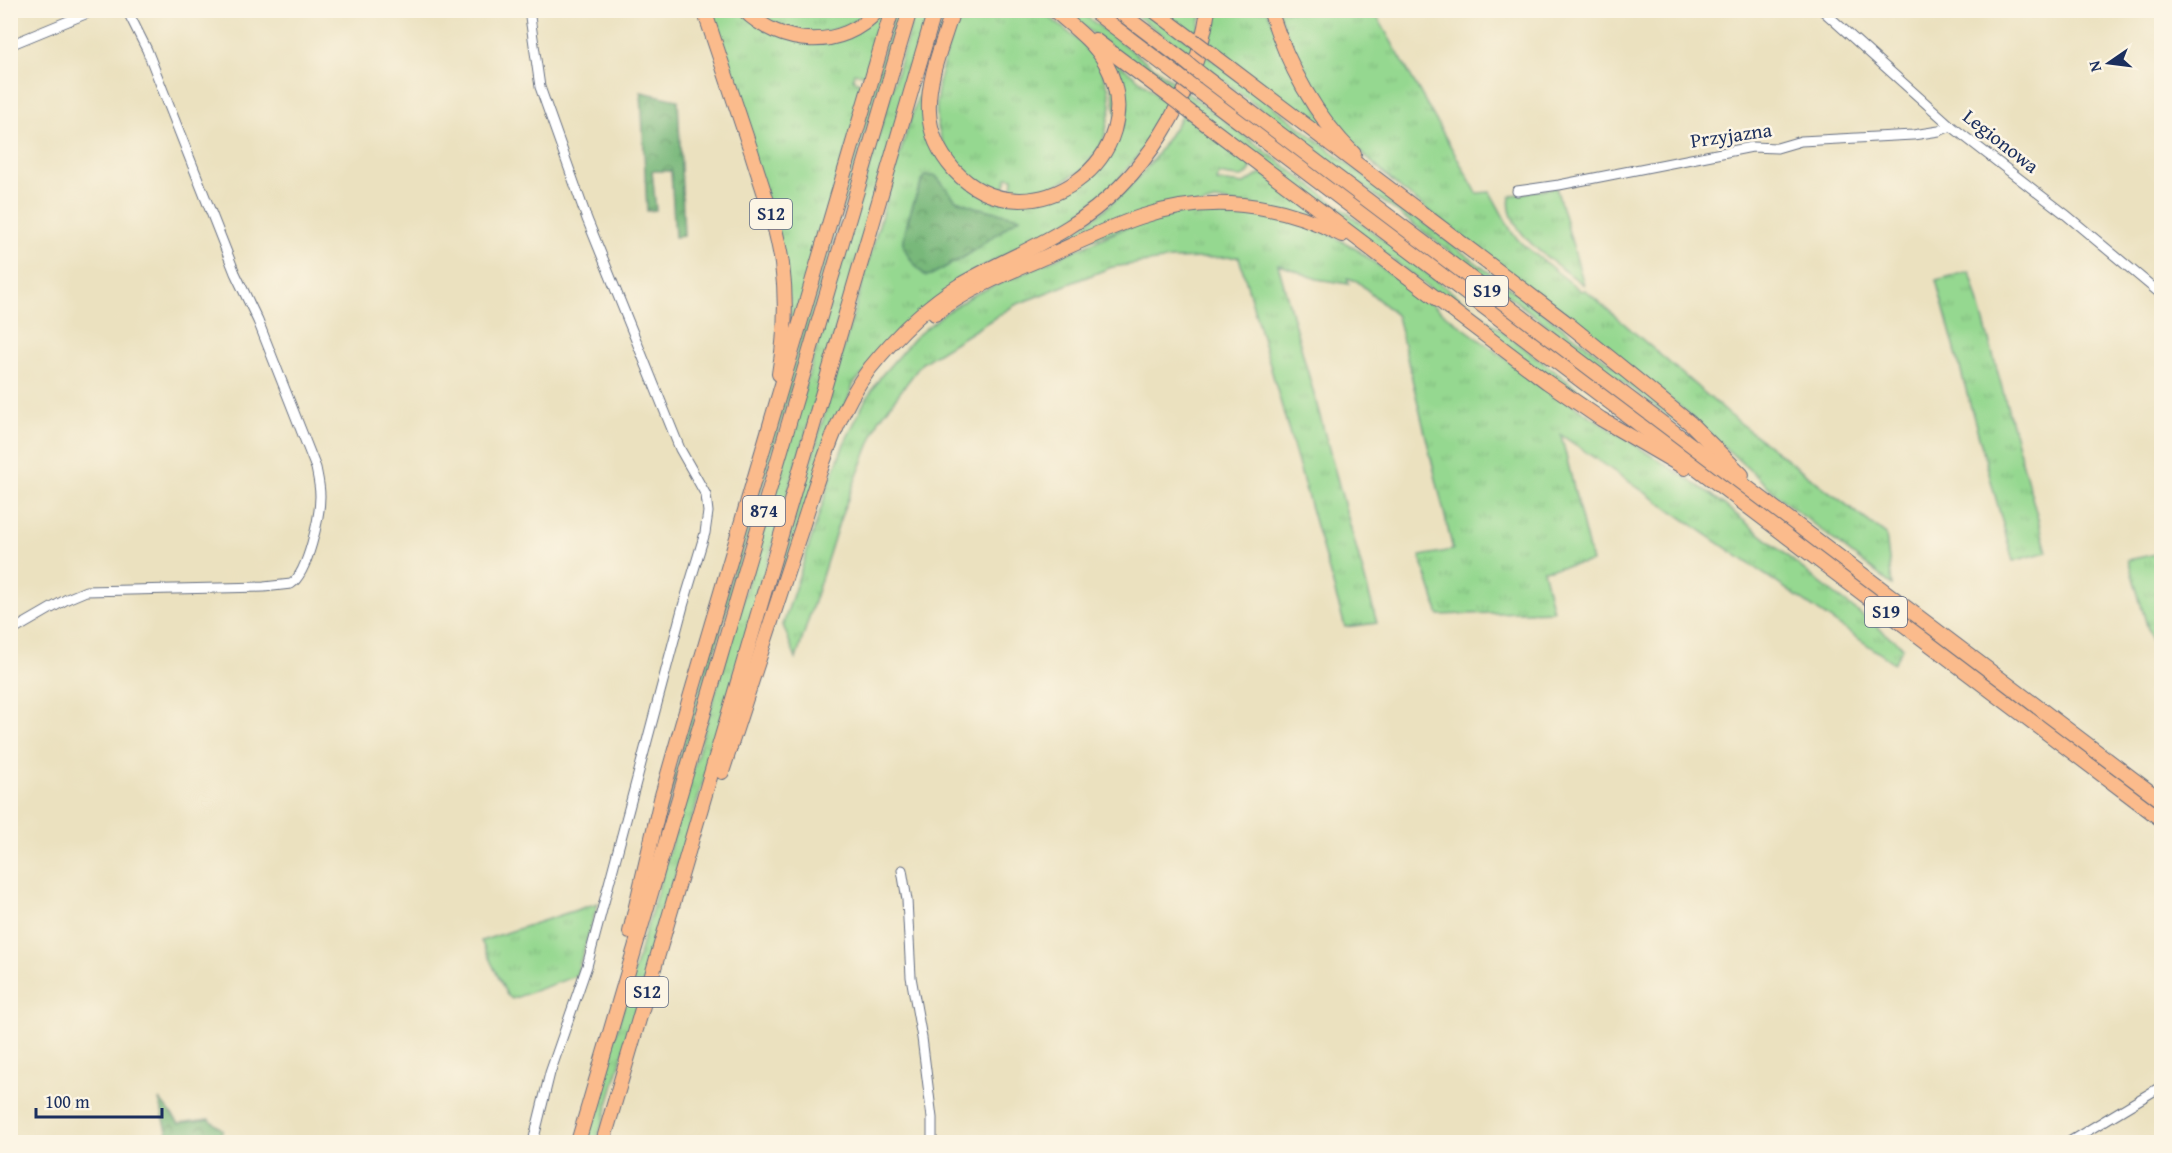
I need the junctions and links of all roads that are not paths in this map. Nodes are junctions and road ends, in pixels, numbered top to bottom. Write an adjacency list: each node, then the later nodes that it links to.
1 (95, 10): 18 (street)
2 (127, 10): 28 (street)
3 (529, 10): 35 (street)
4 (704, 10): 25 (highway, S12)
5 (744, 10): 6 (highway)
6 (878, 10)
7 (892, 10): 25 (highway)
8 (910, 10): 33 (highway, 874)
9 (935, 10): 31 (highway, 874)
10 (953, 10): 11 (highway)
11 (1054, 10): 22 (highway, bridge)
12 (1092, 10): 26 (highway, S19, bridge)
13 (1117, 10): 27 (highway, S19, bridge)
14 (1154, 10): 21 (highway, bridge)
15 (1208, 10): 24 (highway)
16 (1270, 10): 21 (highway)
17 (1822, 10): 19 (street, Legionowa)
18 (10, 45)
19 (1951, 126): 20 (street, Przyjazna); 23 (street, Legionowa)
20 (1517, 191)
21 (1395, 192): 27 (highway)
22 (1391, 263): 24 (highway); 26 (highway)
23 (2162, 295)
24 (873, 365): 31 (highway)
25 (770, 424): 33 (highway, S12)
26 (1736, 498): 30 (highway, S19)
27 (1773, 507): 29 (highway, S19)
28 (10, 632)
29 (2162, 801)
30 (2162, 820)
31 (692, 842): 37 (highway, S12)
32 (902, 870): 38 (street)
33 (616, 1011): 36 (highway, S12)
34 (2162, 1086): 39 (street)
35 (533, 1143)
36 (578, 1143)
37 (603, 1143)
38 (932, 1143)
39 (2069, 1143)

